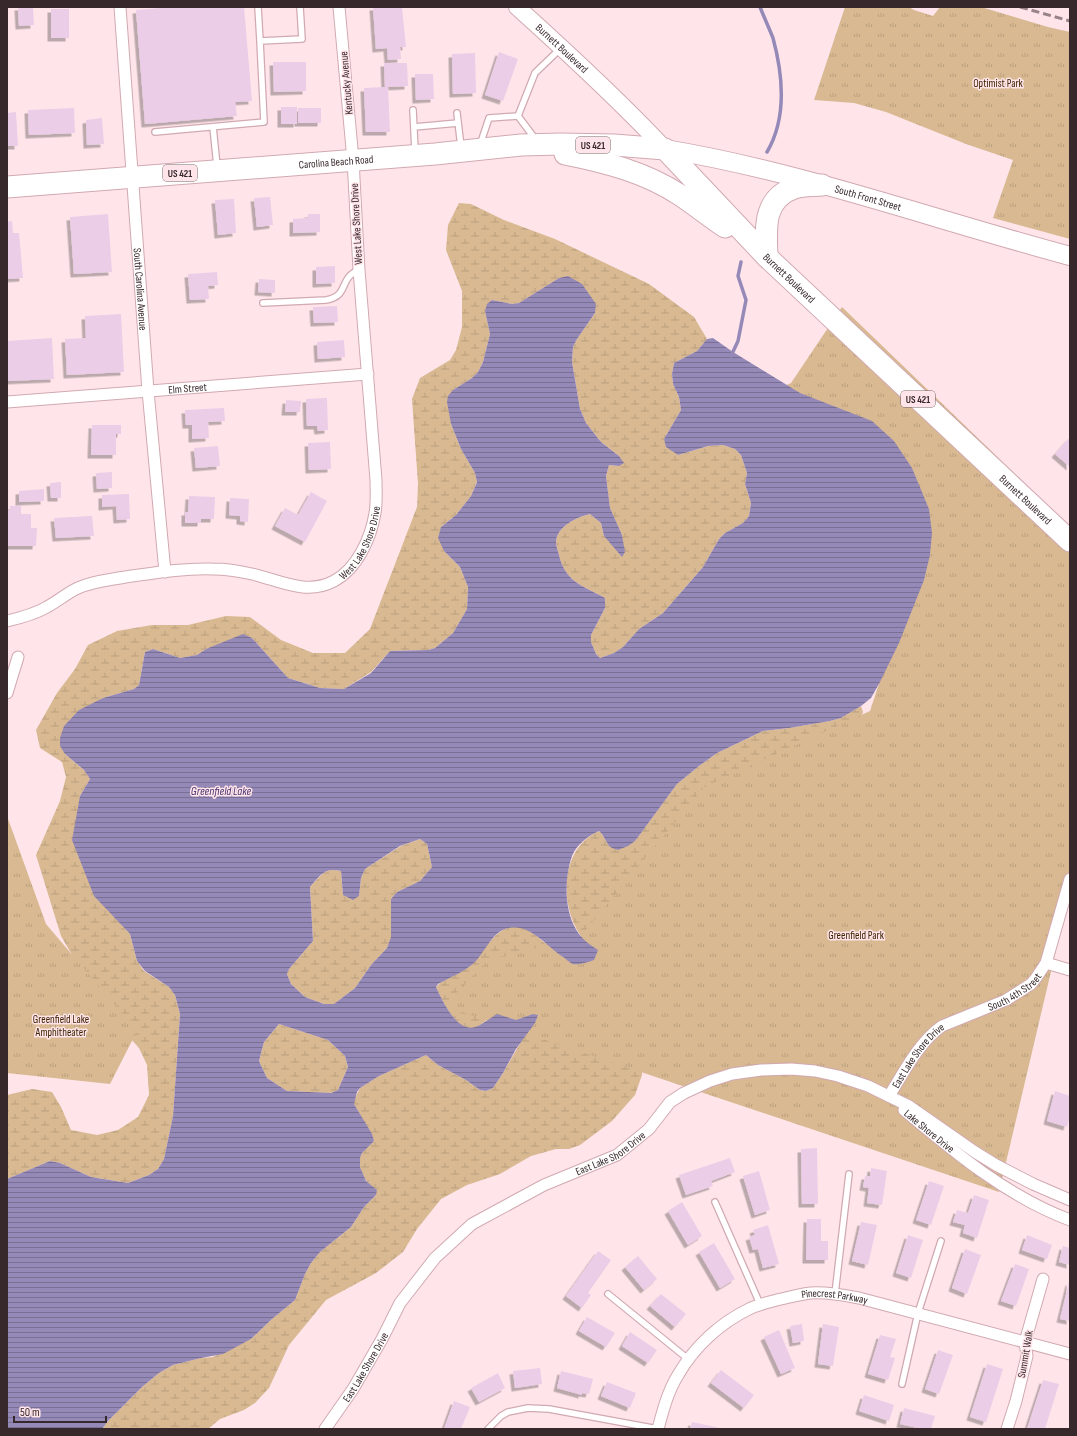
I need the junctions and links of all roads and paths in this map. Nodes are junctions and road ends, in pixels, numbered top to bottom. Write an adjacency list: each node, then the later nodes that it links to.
1 (120, 7): 21 (street, South Carolina Avenue)
2 (258, 7): 6 (lane)
3 (300, 7): 6 (lane)
4 (339, 7): 19 (street, Kentucky Avenue)
5 (517, 7): 7 (main road, Burnett Boulevard)
6 (260, 41): 12 (lane)
7 (561, 47): 10 (lane); 16 (main road, Burnett Boulevard)
8 (413, 110): 13 (lane)
9 (457, 113): 11 (lane)
10 (518, 116): 15 (lane); 17 (lane)
11 (458, 123): 13 (lane); 17 (lane)
12 (213, 127): 14 (lane); 20 (lane)
13 (414, 127): 18 (lane)
14 (154, 132)
15 (530, 145): 16 (highway, Carolina Beach Road / US 421); 17 (highway, Carolina Beach Road / US 421); 25 (highway)
16 (665, 149): 22 (main road, South Front Street); 25 (highway, Burnett Boulevard / US 421)
17 (470, 150): 18 (highway, Carolina Beach Road / US 421)
18 (416, 155): 19 (highway, Carolina Beach Road / US 421)
19 (353, 160): 20 (highway, Carolina Beach Road / US 421); 26 (street, West Lake Shore Drive)
20 (217, 171): 21 (highway, Carolina Beach Road / US 421)
21 (133, 177): 23 (highway, Carolina Beach Road / US 421); 29 (street, South Carolina Avenue)
22 (822, 185): 24 (main road, South Front Street); 25 (highway)
23 (7, 187)
24 (1070, 256)
25 (767, 257): 31 (highway, Burnett Boulevard / US 421)
26 (359, 270): 27 (lane); 28 (street, West Lake Shore Drive)
27 (263, 303)
28 (368, 374): 29 (street, Elm Street); 32 (street, West Lake Shore Drive)
29 (148, 391): 30 (street, Elm Street); 32 (street, South Carolina Avenue)
30 (7, 402)
31 (1070, 541)
32 (165, 572): 33 (street, West Lake Shore Drive)
33 (7, 621)
34 (18, 657): 35 (street)
35 (7, 693)
36 (1070, 879): 37 (street)
37 (1046, 963): 38 (street, South 4th Street); 39 (street, South 4th Street)
38 (1070, 970)
39 (953, 1021): 40 (street, East Lake Shore Drive)
40 (889, 1096): 42 (street, Lake Shore Drive); 44 (street, Lake Shore Drive); 55 (street, East Lake Shore Drive)
41 (849, 1174): 48 (lane)
42 (1070, 1200)
43 (715, 1202): 49 (lane)
44 (1070, 1220)
45 (941, 1241): 50 (lane)
46 (1043, 1279): 51 (street, Summit Walk)
47 (608, 1294): 53 (lane)
48 (835, 1294): 49 (street, Pinecrest Parkway); 50 (street, Pinecrest Parkway)
49 (760, 1304): 53 (street, Pinecrest Parkway)
50 (918, 1313): 51 (street, Pinecrest Parkway); 54 (lane)
51 (1025, 1342): 52 (street, Pinecrest Parkway); 58 (street, Summit Walk)
52 (1070, 1354)
53 (688, 1359): 57 (street, Pinecrest Parkway)
54 (902, 1384)
55 (325, 1429)
56 (488, 1429): 57 (lane)
57 (658, 1429)
58 (1007, 1429)

